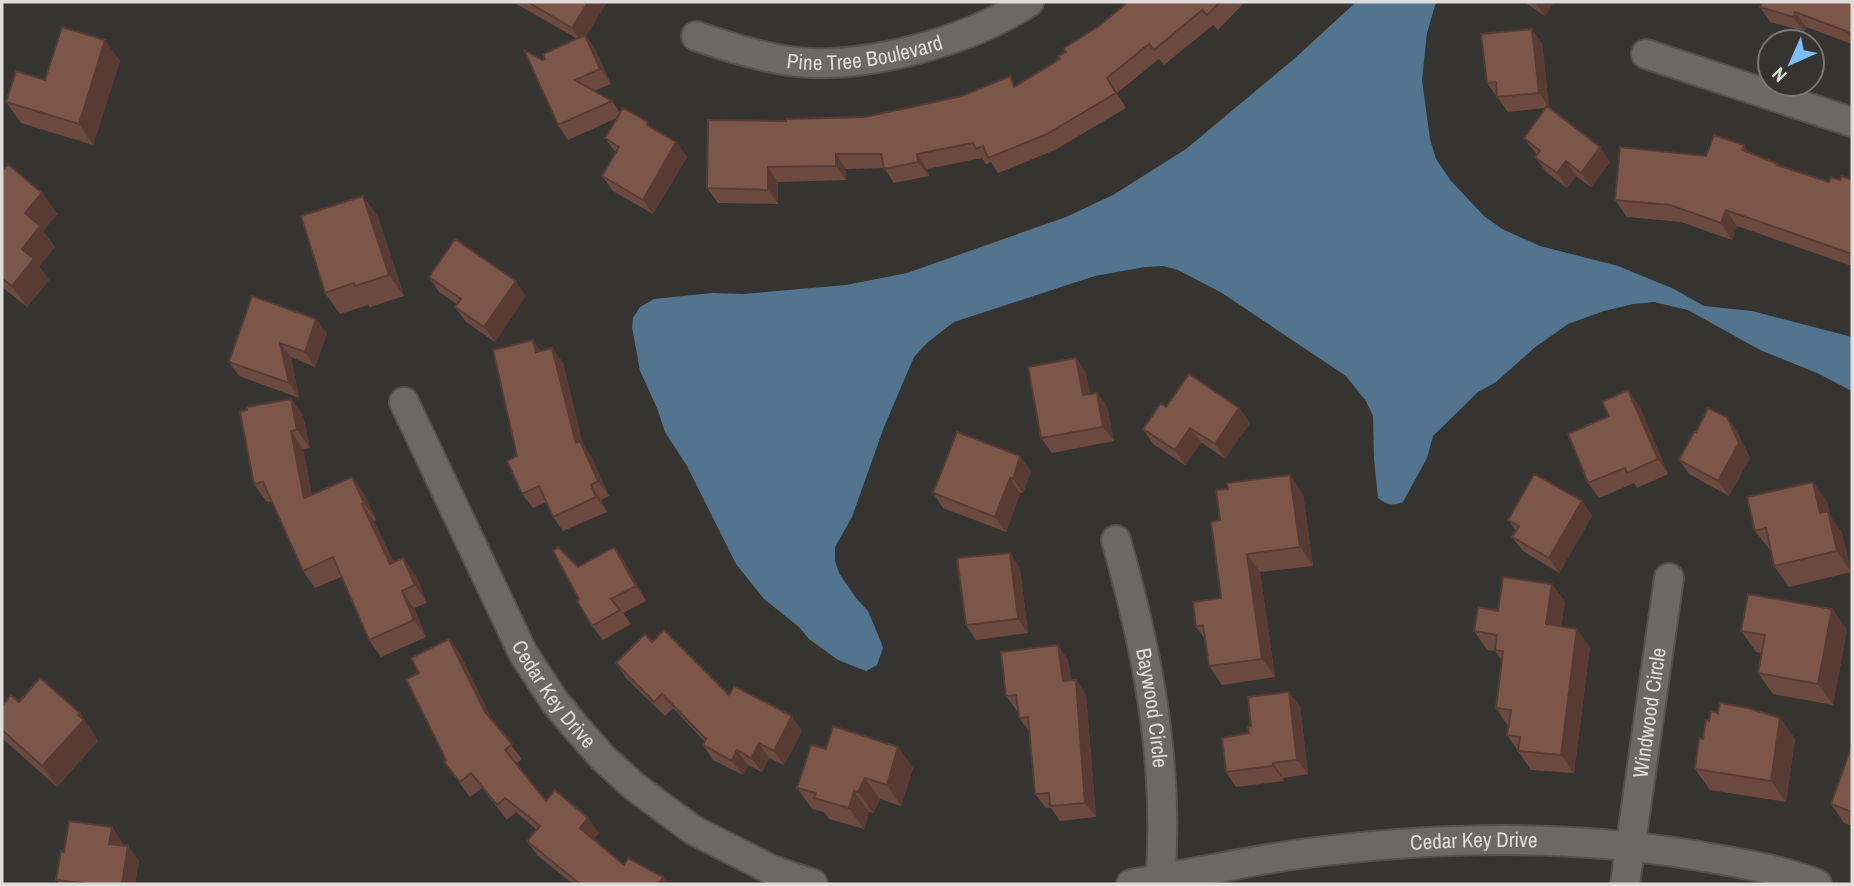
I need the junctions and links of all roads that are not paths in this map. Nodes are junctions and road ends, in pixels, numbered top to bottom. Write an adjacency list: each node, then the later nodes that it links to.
1 (1029, 2): 2 (street, Pine Tree Boulevard)
2 (696, 36)
3 (1646, 54): 4 (street)
4 (1852, 122)
5 (404, 402): 10 (street, Cedar Key Drive)
6 (1116, 541): 9 (street, Baywood Circle)
7 (1669, 578): 8 (street, Windwood Circle)
8 (1631, 846): 9 (street, Cedar Key Drive); 12 (street, Windwood Circle); 13 (street, Cedar Key Drive)
9 (1160, 882): 11 (street, Cedar Key Drive)
10 (813, 884)
11 (1131, 884)
12 (1625, 884)
13 (1817, 884)

